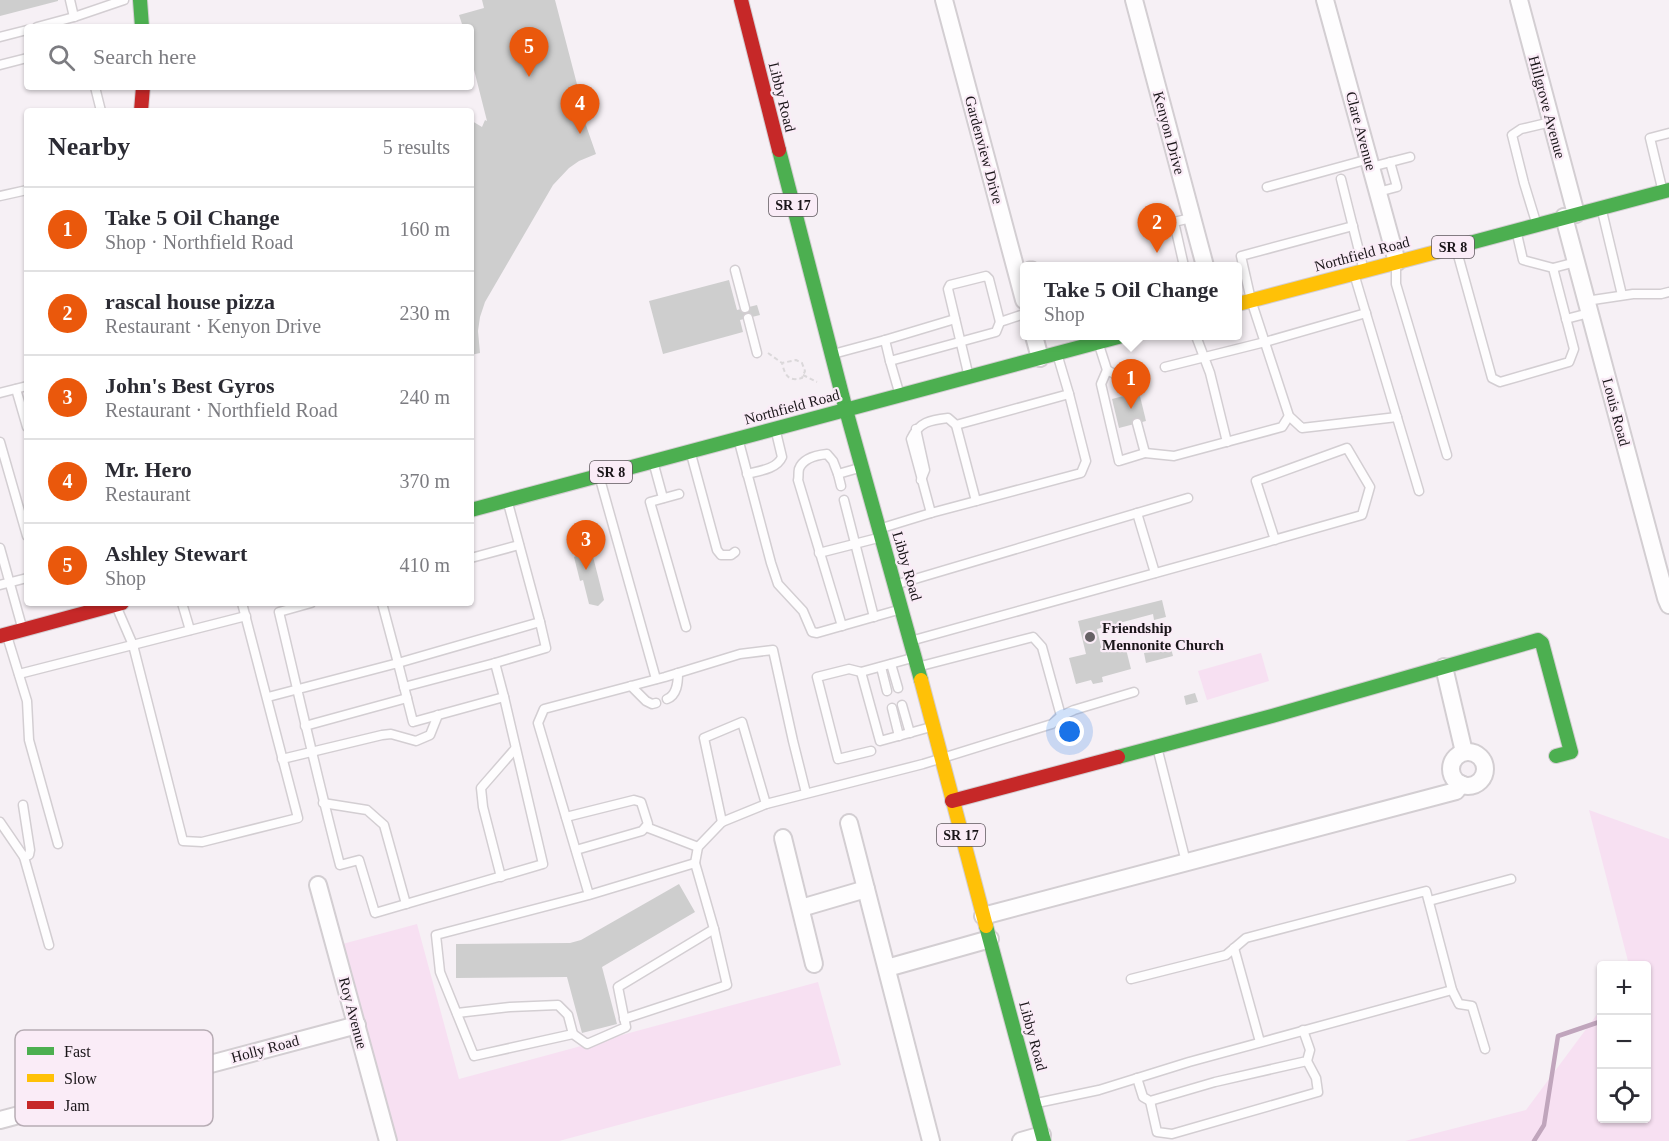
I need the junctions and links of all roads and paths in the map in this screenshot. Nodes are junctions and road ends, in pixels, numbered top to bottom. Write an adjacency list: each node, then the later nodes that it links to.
1 (70, 0): 10 (lane)
2 (124, 0): 9 (lane)
3 (140, 0): 12 (main road)
4 (741, 0): 69 (main road, Libby Road / SR 17)
5 (944, 0): 39 (street, Gardenview Drive)
6 (1134, 0): 34 (street, Kenyon Drive)
7 (1325, 0): 25 (street, Clare Avenue)
8 (1519, 0): 21 (street, Hillgrove Avenue)
9 (105, 3): 10 (lane)
10 (75, 17): 11 (lane)
11 (48, 24)
12 (142, 24)
13 (24, 31): 14 (lane)
14 (0, 37)
15 (24, 59): 16 (lane)
16 (0, 65)
17 (96, 90): 19 (lane)
18 (143, 90): 20 (main road)
19 (100, 108)
20 (141, 108)
21 (1551, 122): 33 (street, Hillgrove Avenue); 35 (lane)
22 (1669, 133): 28 (lane)
23 (1410, 158): 24 (lane)
24 (1390, 162): 25 (lane); 30 (lane)
25 (1370, 163): 27 (lane); 30 (street, Clare Avenue)
26 (1341, 179): 36 (lane)
27 (1267, 187)
28 (1666, 190): 32 (main road, Northfield Road / SR 8)
29 (24, 191): 31 (lane)
30 (1377, 192): 43 (street, Clare Avenue)
31 (0, 196)
32 (1602, 207): 33 (main road, Northfield Road / SR 8); 50 (lane)
33 (1570, 216): 35 (main road, Northfield Road / SR 8); 44 (street, Louis Road)
34 (1191, 218): 40 (lane); 41 (street, Kenyon Drive)
35 (1537, 225): 37 (main road, Northfield Road / SR 8)
36 (1353, 226): 42 (lane); 47 (lane)
37 (1516, 231): 38 (main road, Northfield Road / SR 8); 45 (lane)
38 (1456, 246): 43 (main road, Northfield Road / SR 8); 58 (lane)
39 (1024, 262)
40 (1183, 262)
41 (1204, 262)
42 (1241, 262)
43 (1397, 262): 47 (main road, Northfield Road / SR 8); 97 (lane)
44 (1576, 262): 45 (lane); 52 (street, Louis Road)
45 (1553, 268): 58 (lane)
46 (735, 270): 53 (lane)
47 (1359, 272): 51 (main road, Northfield Road / SR 8); 54 (lane)
48 (1242, 279): 51 (lane)
49 (1669, 292): 50 (lane)
50 (1622, 295): 52 (lane)
51 (1244, 302): 66 (lane)
52 (1588, 307): 58 (lane); 128 (street, Louis Road)
53 (745, 308)
54 (1366, 313): 66 (lane); 88 (lane)
55 (1020, 315): 59 (lane)
56 (748, 318): 67 (lane)
57 (955, 319): 59 (lane); 60 (lane); 64 (lane)
58 (1566, 319)
59 (1000, 322): 64 (lane)
60 (885, 340): 69 (lane); 72 (lane)
61 (1035, 340): 70 (street)
62 (1106, 340): 65 (main road, Northfield Road / SR 8)
63 (1197, 340): 71 (lane)
64 (960, 342): 72 (lane); 77 (lane)
65 (1098, 342): 68 (main road, Northfield Road / SR 8); 75 (lane)
66 (1265, 342): 71 (lane); 86 (lane)
67 (761, 352): 73 (path)
68 (1056, 353): 70 (main road, Northfield Road / SR 8); 82 (lane)
69 (832, 354): 85 (main road, Libby Road / SR 17)
70 (1040, 358): 77 (main road, Northfield Road / SR 8)
71 (1203, 358): 74 (lane); 94 (lane)
72 (890, 361): 84 (lane)
73 (782, 363): 76 (path); 76 (path)
74 (1165, 367)
75 (1107, 369): 83 (lane); 96 (lane)
76 (803, 375): 78 (path)
77 (969, 377): 84 (main road, Northfield Road / SR 8)
78 (818, 382)
79 (24, 387): 80 (lane)
80 (16, 389): 81 (lane); 87 (lane)
81 (0, 393)
82 (1069, 394): 90 (lane); 110 (lane)
83 (1130, 394)
84 (900, 395): 85 (main road, Northfield Road / SR 8)
85 (846, 410): 91 (main road, Northfield Road / SR 8); 99 (main road, Libby Road / SR 17)
86 (1289, 416): 88 (lane); 94 (lane)
87 (24, 417)
88 (1397, 417): 104 (lane)
89 (1137, 423): 96 (lane)
90 (956, 425): 110 (lane); 112 (lane)
91 (775, 429): 92 (main road, Northfield Road / SR 8); 100 (lane)
92 (738, 438): 95 (main road, Northfield Road / SR 8); 100 (lane)
93 (0, 442): 114 (lane)
94 (1227, 442): 96 (lane)
95 (691, 451): 98 (main road, Northfield Road / SR 8); 120 (lane)
96 (1145, 453)
97 (1447, 455)
98 (653, 461): 102 (main road, Northfield Road / SR 8); 106 (lane)
99 (863, 468): 101 (lane); 115 (main road, Libby Road / SR 17)
100 (747, 474): 139 (lane)
101 (838, 474): 103 (lane); 121 (lane)
102 (599, 476): 108 (main road, Northfield Road / SR 8); 155 (lane)
103 (841, 486)
104 (1419, 491)
105 (679, 494): 106 (lane)
106 (663, 498): 140 (lane)
107 (1188, 498): 113 (lane)
108 (507, 500): 111 (main road, Northfield Road / SR 8); 118 (lane)
109 (844, 500): 117 (lane)
110 (976, 501): 112 (lane)
111 (474, 509)
112 (930, 513): 115 (lane)
113 (1137, 513): 123 (lane); 127 (lane)
114 (24, 526)
115 (880, 533): 117 (lane); 127 (main road, Libby Road / SR 17)
116 (1275, 540): 116 (lane); 123 (lane)
117 (855, 544): 121 (lane); 137 (lane)
118 (519, 545): 122 (lane); 138 (lane)
119 (0, 548): 125 (lane)
120 (735, 552)
121 (819, 553): 139 (lane)
122 (474, 557)
123 (1155, 573): 144 (lane)
124 (24, 579): 125 (lane)
125 (10, 583): 126 (lane); 142 (lane)
126 (0, 585)
127 (895, 585): 135 (main road, Libby Road / SR 17)
128 (1669, 605)
129 (112, 606): 142 (main road)
130 (120, 606): 145 (lane)
131 (183, 606): 141 (lane)
132 (243, 606): 136 (lane)
133 (300, 606): 159 (lane)
134 (383, 606): 147 (lane)
135 (902, 609): 137 (lane); 144 (main road, Libby Road / SR 17)
136 (246, 616): 141 (lane); 163 (lane)
137 (874, 617): 139 (lane)
138 (540, 622): 147 (lane); 148 (lane)
139 (842, 626)
140 (686, 627)
141 (190, 630): 145 (lane)
142 (23, 631): 143 (main road)
143 (3, 635): 154 (lane)
144 (910, 641): 146 (main road, Libby Road / SR 17)
145 (133, 645): 154 (lane); 182 (lane)
146 (916, 662): 149 (lane); 170 (lane); 172 (main road, Libby Road / SR 17)
147 (398, 663): 157 (lane); 159 (lane)
148 (495, 663): 157 (lane); 162 (lane)
149 (891, 664): 150 (lane); 158 (lane)
150 (881, 667): 152 (lane); 160 (lane)
151 (1443, 667): 175 (main road); 179 (street); 180 (main road)
152 (861, 672): 174 (lane); 178 (lane)
153 (678, 673): 155 (lane); 165 (lane); 184 (lane)
154 (19, 674): 195 (lane)
155 (656, 679): 156 (lane)
156 (632, 686): 166 (lane); 189 (lane)
157 (404, 687): 164 (lane)
158 (898, 688)
159 (298, 690): 163 (lane); 171 (lane)
160 (887, 691)
161 (1134, 692): 170 (lane)
162 (504, 697): 169 (lane); 176 (lane)
163 (268, 698): 182 (lane)
164 (407, 698): 169 (lane); 171 (lane)
165 (667, 699)
166 (656, 703)
167 (902, 705): 173 (lane)
168 (892, 708): 174 (lane)
169 (438, 715): 177 (lane)
170 (1061, 716): 181 (lane)
171 (305, 726): 177 (lane)
172 (933, 727): 173 (lane); 181 (main road, Libby Road / SR 17)
173 (910, 733): 174 (lane)
174 (899, 736)
175 (1156, 747): 185 (main road); 199 (lane)
176 (515, 749): 201 (lane); 201 (lane)
177 (311, 751): 182 (lane); 186 (lane)
178 (871, 751)
179 (1464, 752): 183 (street); 183 (street)
180 (1556, 756)
181 (941, 758): 184 (lane); 185 (main road, Libby Road / SR 17)
182 (282, 759)
183 (1461, 784): 199 (street)
184 (807, 793): 187 (lane)
185 (952, 801): 209 (main road, Libby Road / SR 17)
186 (323, 802): 207 (lane); 207 (lane)
187 (766, 804): 191 (lane); 191 (lane)
188 (24, 805): 198 (lane)
189 (566, 817): 193 (lane); 197 (lane)
190 (0, 822): 198 (lane)
191 (722, 822): 196 (lane)
192 (849, 823): 204 (street)
193 (646, 827): 196 (lane); 197 (lane)
194 (783, 838): 208 (street)
195 (58, 844)
196 (698, 847): 200 (lane)
197 (576, 850): 205 (lane)
198 (24, 857): 212 (lane)
199 (1186, 862): 209 (street)
200 (695, 863): 205 (lane); 210 (lane)
201 (501, 877): 207 (lane)
202 (1510, 879): 206 (lane)
203 (318, 885): 220 (street, Roy Avenue)
204 (866, 889): 208 (street); 215 (street)
205 (589, 895): 218 (lane)
206 (1429, 901): 213 (lane); 217 (lane)
207 (406, 904)
208 (801, 908): 214 (street)
209 (983, 916): 211 (main road, Libby Road / SR 17)
210 (714, 929): 219 (lane); 219 (lane)
211 (990, 939): 215 (street); 229 (main road, Libby Road / SR 17)
212 (49, 945)
213 (1234, 948): 216 (lane); 223 (lane)
214 (814, 964)
215 (887, 968): 234 (street)
216 (1131, 979)
217 (1452, 990): 221 (lane); 224 (lane)
218 (457, 1013): 222 (lane); 222 (lane)
219 (624, 1019): 222 (lane)
220 (357, 1024): 226 (street, Holly Road); 233 (street, Roy Avenue)
221 (1303, 1030): 223 (lane); 225 (lane)
222 (573, 1034)
223 (1260, 1042): 227 (lane)
224 (1485, 1049)
225 (1307, 1061): 228 (lane); 228 (lane)
226 (213, 1063)
227 (1137, 1078): 228 (lane); 229 (lane)
228 (1150, 1101)
229 (1034, 1103): 232 (main road, Libby Road / SR 17)
230 (15, 1116): 231 (street, Holly Road)
231 (0, 1120)
232 (1043, 1138): 235 (street)
233 (388, 1141)
234 (931, 1141)
235 (1021, 1141)

